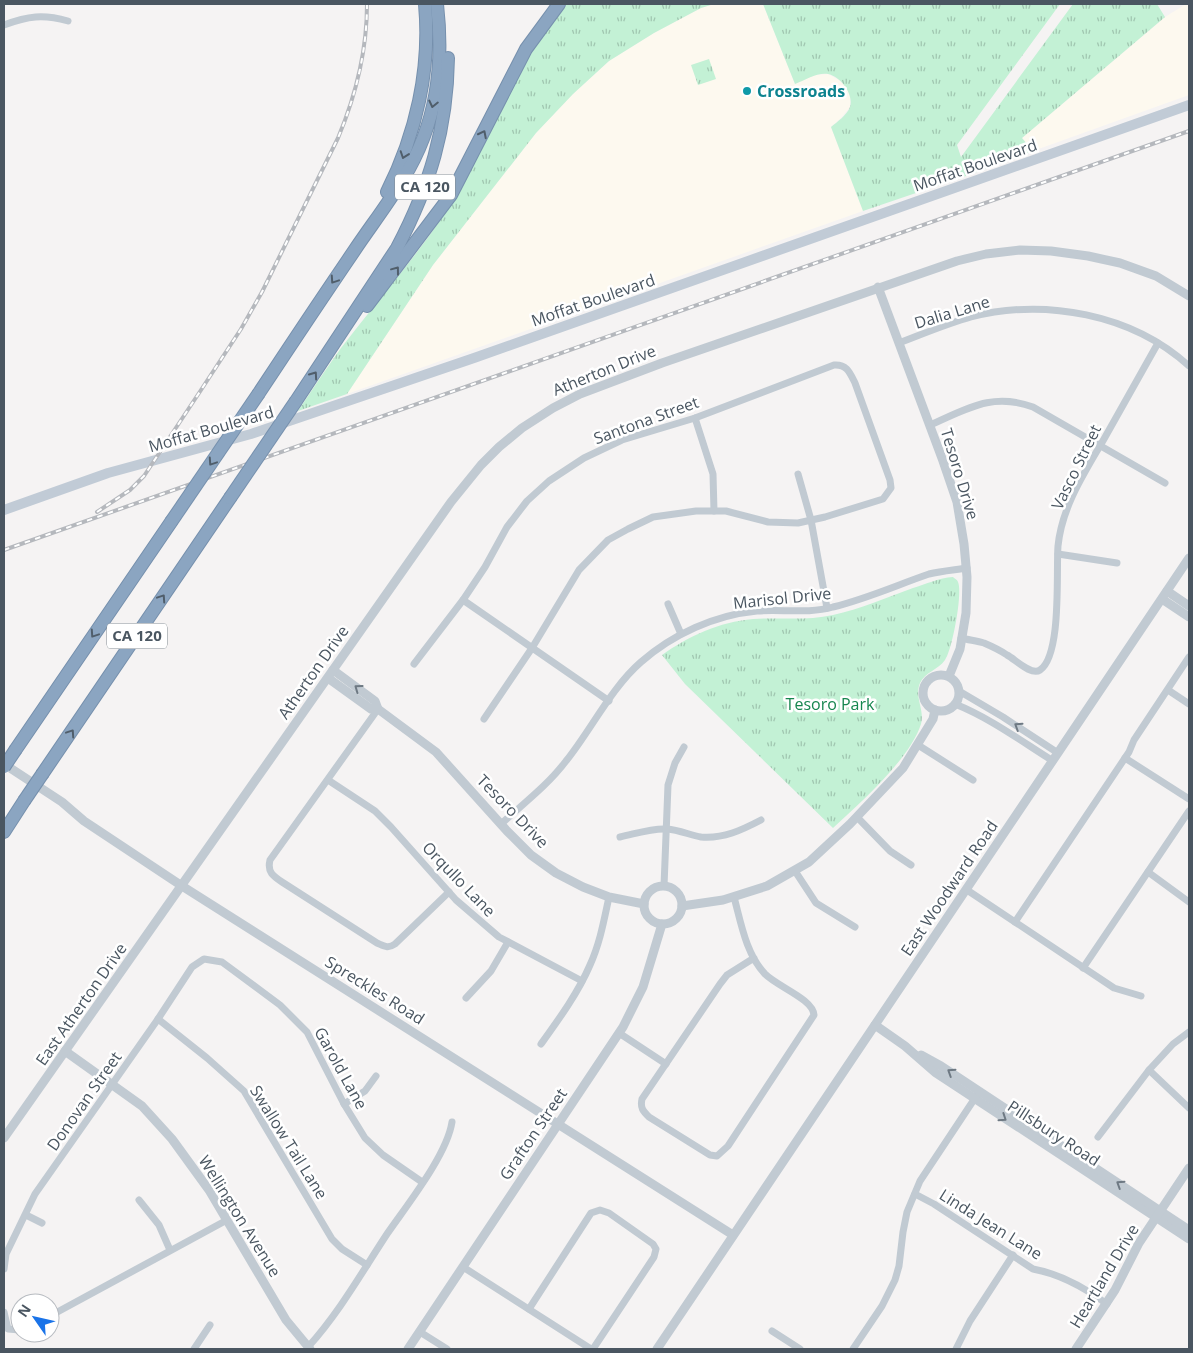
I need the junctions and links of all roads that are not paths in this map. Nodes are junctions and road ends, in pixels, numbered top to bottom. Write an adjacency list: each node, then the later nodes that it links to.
1 (425, 4): 8 (highway, CA 120, one-way to 8)
2 (437, 4): 8 (highway, one-way to 8)
3 (443, 4): 13 (highway, CA 120)
4 (559, 4): 13 (highway, one-way to 4)
5 (68, 21): 6 (street)
6 (4, 25)
7 (1189, 105): 20 (main road, Moffat Boulevard)
8 (371, 225): 53 (highway, CA 120, one-way to 53, bridge)
9 (878, 287): 10 (street, Atherton Drive); 11 (street, Tesoro Drive); 38 (street, Atherton Drive)
10 (1189, 296)
11 (899, 343): 12 (street, Dalia Lane); 16 (street, Tesoro Drive)
12 (1158, 343): 14 (street, Dalia Lane); 17 (street, Vasco Street)
13 (332, 348): 62 (highway, CA 120, one-way to 13, bridge)
14 (1189, 366)
15 (695, 418): 21 (street); 22 (street, Santona Street); 28 (street, Santona Street)
16 (930, 425): 17 (street); 26 (street, Tesoro Drive)
17 (1100, 445): 19 (street); 23 (street, Vasco Street)
18 (798, 474): 22 (street)
19 (1165, 483)
20 (4, 510)
21 (714, 511): 22 (street); 35 (street)
22 (811, 520): 31 (street)
23 (1058, 554): 25 (street); 34 (street, Vasco Street)
24 (1189, 558): 27 (street, East Woodward Road)
25 (1117, 563)
26 (967, 568): 31 (street, Marisol Drive); 34 (street, Tesoro Drive)
27 (1164, 595): 30 (street); 32 (street); 50 (street, East Woodward Road)
28 (464, 600): 35 (street); 37 (street, Santona Street)
29 (668, 604): 33 (street)
30 (1189, 606)
31 (827, 608): 33 (street, Marisol Drive)
32 (1189, 617)
33 (681, 634): 42 (street, Marisol Drive)
34 (961, 638): 39 (street, Tesoro Drive)
35 (532, 648): 42 (street); 47 (street)
36 (1189, 657): 40 (street)
37 (414, 664)
38 (330, 674): 45 (street, Tesoro Drive); 67 (street, Atherton Drive)
39 (949, 676): 41 (street); 46 (street)
40 (1168, 690): 44 (street); 51 (street)
41 (960, 691): 43 (street); 50 (street, one-way to 41)
42 (609, 701): 60 (street, Marisol Drive)
43 (955, 704): 46 (street); 52 (street)
44 (1189, 704)
45 (378, 709): 54 (street); 60 (street, Tesoro Drive)
46 (935, 710): 48 (street)
47 (484, 719)
48 (918, 745): 55 (street); 58 (street)
49 (684, 747): 61 (street)
50 (1058, 753): 52 (street, East Woodward Road)
51 (1125, 758): 56 (street); 76 (street)
52 (1053, 761): 69 (street, East Woodward Road)
53 (4, 765): 67 (street, Spreckles Road)
54 (328, 780): 70 (street, Orqullo Lane); 70 (street)
55 (973, 780)
56 (1189, 799)
57 (1189, 811): 66 (street)
58 (857, 817): 64 (street); 65 (street)
59 (761, 820): 61 (street)
60 (501, 824): 71 (street, Tesoro Drive)
61 (666, 829): 63 (street); 68 (street)
62 (4, 832)
63 (620, 837)
64 (911, 865)
65 (795, 871): 72 (street); 78 (street)
66 (1148, 872): 73 (street); 82 (street)
67 (182, 886): 91 (street, East Atherton Drive); 100 (street, Spreckles Road)
68 (664, 886): 74 (street); 75 (street)
69 (967, 890): 76 (street); 87 (street, East Woodward Road)
70 (450, 892): 79 (street, Orqullo Lane)
71 (609, 897): 74 (street, Tesoro Drive); 83 (street)
72 (734, 897): 75 (street); 80 (street)
73 (1189, 902)
74 (644, 904): 77 (street)
75 (682, 906): 77 (street)
76 (1014, 922): 82 (street)
77 (662, 924): 89 (street, Grafton Street)
78 (855, 927)
79 (508, 942): 83 (street, Orqullo Lane); 85 (street)
80 (754, 958): 92 (street); 92 (street)
81 (204, 959): 86 (street, Donovan Street); 97 (street, Garold Lane)
82 (1083, 968): 84 (street)
83 (582, 981): 90 (street)
84 (1141, 996)
85 (466, 998)
86 (158, 1019): 95 (street, Donovan Street); 116 (street, Swallow Tail Lane)
87 (875, 1025): 96 (street, Pillsbury Road); 112 (street, East Woodward Road)
88 (1189, 1032): 93 (street)
89 (618, 1033): 92 (street); 100 (street, Grafton Street)
90 (541, 1044)
91 (65, 1051): 95 (street, Wellington Avenue); 102 (street, East Atherton Drive)
92 (666, 1064)
93 (1149, 1070): 98 (street); 101 (street)
94 (376, 1076): 97 (street)
95 (112, 1084): 108 (street, Donovan Street); 109 (street, Wellington Avenue)
96 (977, 1095): 105 (street); 107 (street, Pillsbury Road)
97 (344, 1104): 104 (street, Garold Lane)
98 (1189, 1108)
99 (452, 1122): 104 (street)
100 (558, 1123): 112 (street, Spreckles Road); 117 (street, Grafton Street)
101 (1098, 1136)
102 (4, 1138)
103 (1189, 1168): 107 (street, Heartland Drive)
104 (422, 1182): 116 (street)
105 (914, 1194): 115 (street, Linda Jean Lane); 134 (street)
106 (139, 1200): 114 (street)
107 (1159, 1214): 111 (street, Pillsbury Road); 113 (street, Pillsbury Road); 119 (street, Heartland Drive)
108 (26, 1215): 110 (street); 118 (street, Donovan Street)
109 (226, 1220): 114 (street); 127 (street, Wellington Avenue)
110 (42, 1223)
111 (1189, 1230)
112 (733, 1235): 132 (street, East Woodward Road)
113 (1189, 1239)
114 (170, 1250): 121 (street)
115 (1013, 1255): 119 (street, Linda Jean Lane); 135 (street)
116 (367, 1265): 127 (street)
117 (463, 1267): 120 (street); 126 (street, Grafton Street)
118 (4, 1269)
119 (1107, 1304): 136 (street, Heartland Drive)
120 (529, 1309): 131 (street); 131 (street)
121 (60, 1310)
122 (4, 1312): 124 (street)
123 (210, 1325): 128 (street)
124 (10, 1329)
125 (772, 1331): 133 (street)
126 (420, 1332): 129 (street, Grafton Street); 130 (street)
127 (309, 1348)
128 (194, 1349)
129 (408, 1349)
130 (447, 1349)
131 (592, 1349)
132 (657, 1349)
133 (800, 1349)
134 (854, 1349)
135 (956, 1349)
136 (1076, 1349)

